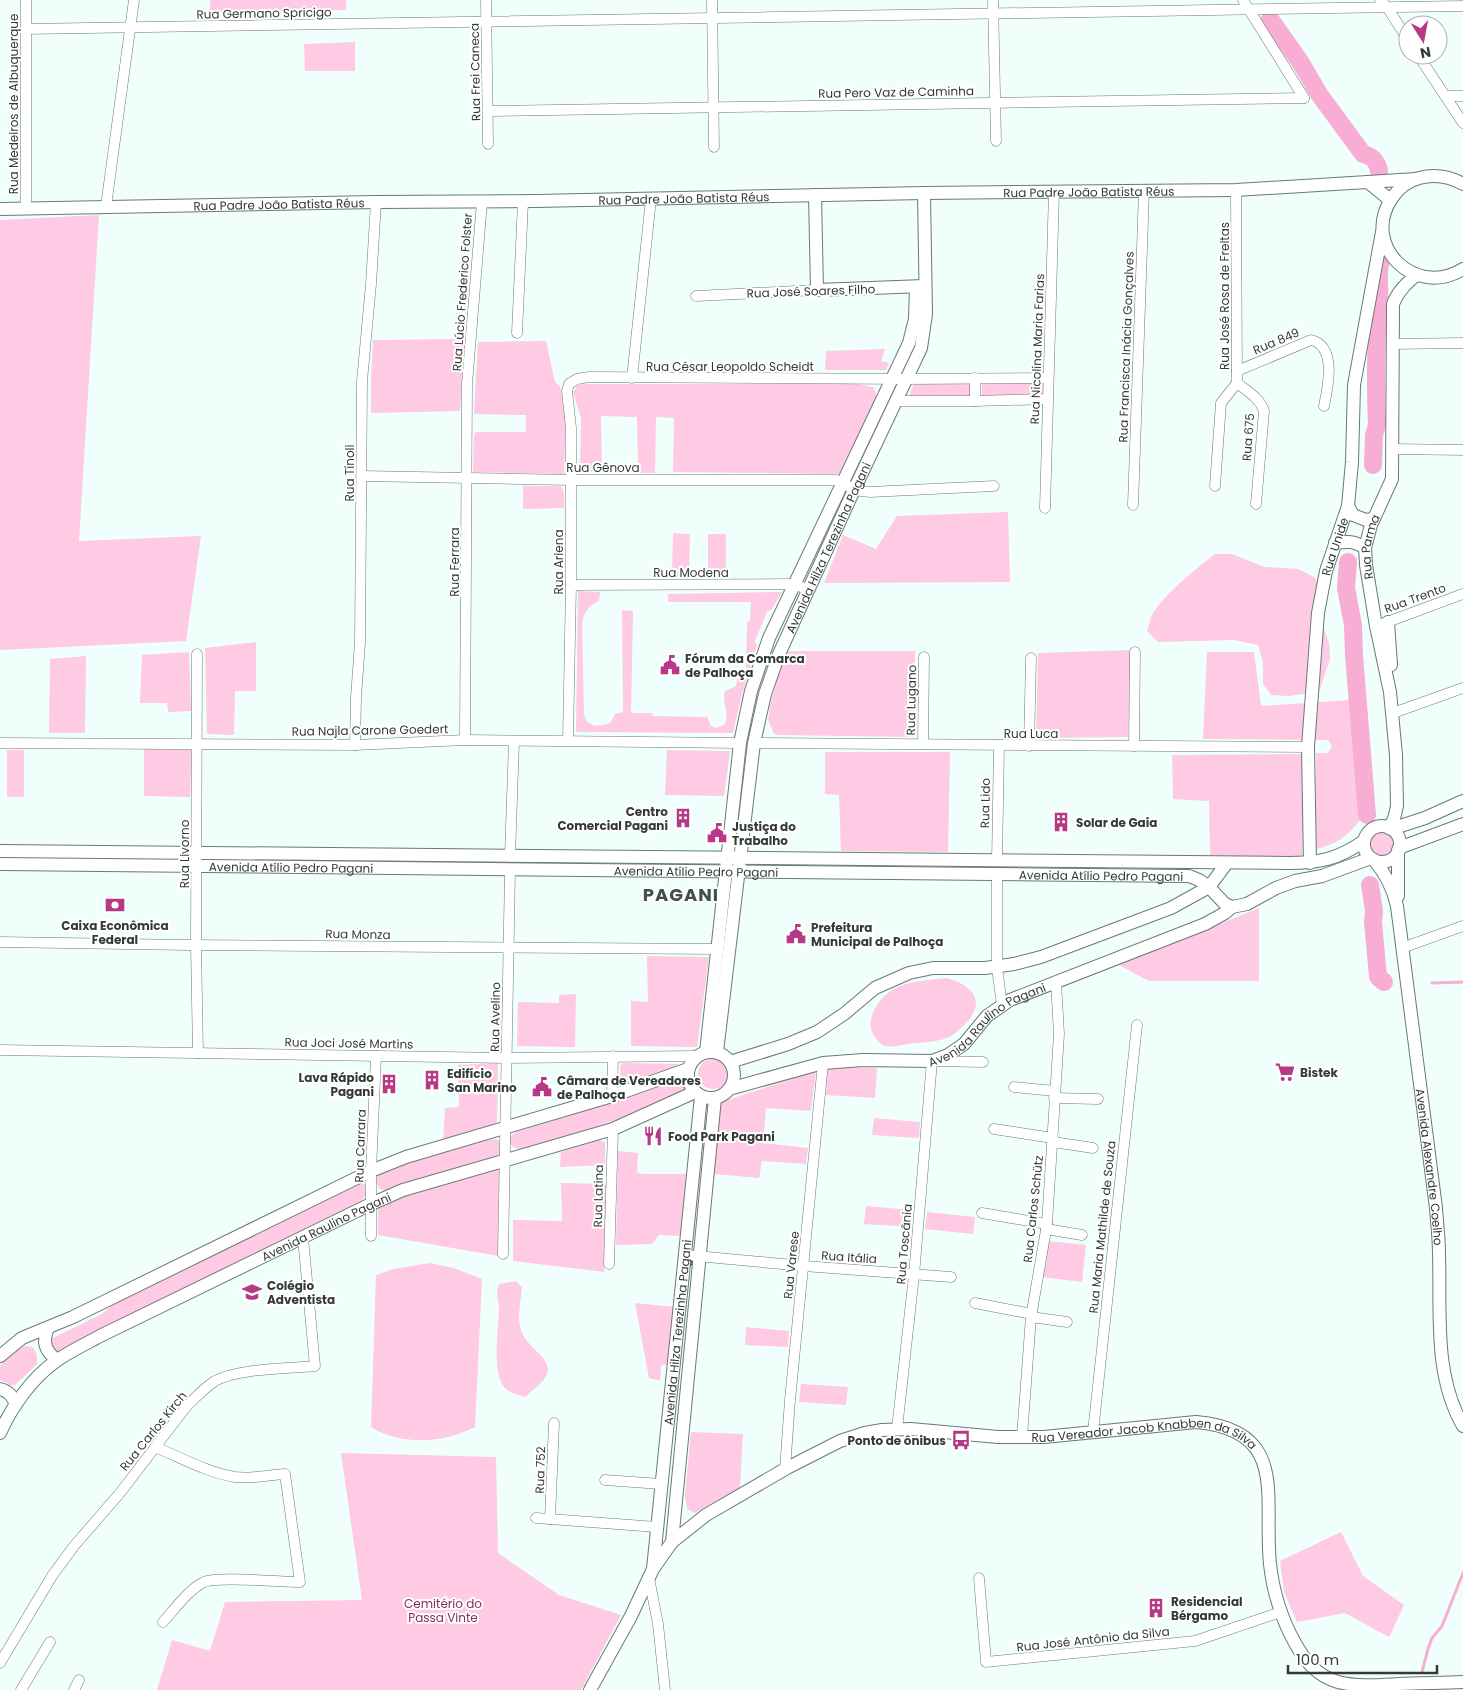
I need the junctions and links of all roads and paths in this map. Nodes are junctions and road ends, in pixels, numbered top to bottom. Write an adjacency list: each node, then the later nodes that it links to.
1 (26, 0): 15 (street, Rua Medeiros de Albuquerque)
2 (134, 0): 14 (street)
3 (486, 0): 12 (street, Rua Frei Caneca)
4 (712, 0): 11 (street)
5 (992, 0): 10 (street)
6 (1243, 0): 9 (street)
7 (1383, 4): 8 (street, Rua Germano Spricigo); 9 (street, Rua Germano Spricigo); 13 (street)
8 (1463, 6)
9 (1249, 10): 10 (street, Rua Germano Spricigo); 19 (street, Rua Pero Vaz de Caminha)
10 (993, 14): 11 (street, Rua Germano Spricigo); 19 (street)
11 (712, 18): 12 (street, Rua Germano Spricigo); 20 (street)
12 (486, 22): 14 (street, Rua Germano Spricigo); 21 (street, Rua Frei Caneca)
13 (1398, 26)
14 (130, 27): 15 (street, Rua Germano Spricigo); 39 (street)
15 (26, 29): 40 (street, Rua Medeiros de Albuquerque)
16 (1425, 65): 17 (street)
17 (1445, 96): 18 (street); 22 (street)
18 (1463, 96)
19 (995, 103): 20 (street, Rua Pero Vaz de Caminha); 23 (street)
20 (713, 108): 21 (street, Rua Pero Vaz de Caminha); 25 (street)
21 (488, 112): 24 (street, Rua Frei Caneca)
22 (1463, 123)
23 (996, 141)
24 (488, 144)
25 (714, 147)
26 (1416, 179): 27 (main road, Rua Padre João Batista Réus); 28 (main road, Rua Padre João Batista Réus); 35 (main road)
27 (1461, 181)
28 (1368, 182): 29 (main road, Rua Padre João Batista Réus); 35 (main road)
29 (1236, 190): 31 (main road, Rua Padre João Batista Réus); 51 (street, Rua José Rosa de Freitas)
30 (1054, 191): 31 (main road, Rua Padre João Batista Réus); 32 (main road, Rua Padre João Batista Réus); 55 (street, Rua Nicolina Maria Farias)
31 (1144, 191): 73 (street, Rua Francisca Inácia Gonçalves)
32 (924, 193): 33 (main road, Rua Padre João Batista Réus); 45 (main road)
33 (815, 195): 34 (main road, Rua Padre João Batista Réus); 46 (main road)
34 (651, 199): 38 (main road, Rua Padre João Batista Réus); 52 (street)
35 (1390, 200): 42 (main road, Rua Unide)
36 (376, 202): 37 (main road, Rua Padre João Batista Réus); 39 (main road, Rua Padre João Batista Réus); 66 (street, Rua Tínoli)
37 (482, 202): 38 (main road, Rua Padre João Batista Réus); 58 (street, Rua Lúcio Frederico Folster)
38 (523, 202): 48 (street)
39 (106, 206): 40 (main road, Rua Padre João Batista Réus)
40 (26, 208): 41 (main road, Rua Padre João Batista Réus)
41 (0, 209)
42 (1382, 232): 44 (main road); 74 (main road, Rua Unide)
43 (1463, 270): 44 (main road)
44 (1416, 275): 50 (main road, Rua Parma)
45 (921, 286): 46 (main road, Rua José Soares Filho); 53 (main road, Avenida Hilza Terezinha Pagani); 56 (main road, Avenida Hilza Terezinha Pagani)
46 (817, 290): 47 (street, Rua José Soares Filho)
47 (696, 296)
48 (517, 332)
49 (1463, 343): 50 (street)
50 (1392, 344): 64 (main road, Rua Parma)
51 (1237, 371): 57 (street, Rua José Rosa de Freitas); 63 (street, Rua 849)
52 (632, 378): 53 (street, Rua César Leopoldo Scheidt); 59 (street, Rua César Leopoldo Scheidt)
53 (892, 378): 56 (street, Rua César Leopoldo Scheidt); 69 (main road, Avenida Hilza Terezinha Pagani)
54 (975, 378): 55 (street, Rua César Leopoldo Scheidt); 56 (street, Rua César Leopoldo Scheidt); 62 (street)
55 (1048, 378): 60 (street, Rua Nicolina Maria Farias)
56 (906, 379): 61 (main road, Avenida Hilza Terezinha Pagani)
57 (1237, 383): 71 (street, Rua José Rosa de Freitas); 72 (street, Rua 675)
58 (468, 384): 67 (street, Rua Ferrara)
59 (569, 384): 68 (street, Rua Ariena)
60 (1048, 399): 62 (street); 75 (street, Rua Nicolina Maria Farias)
61 (896, 401): 62 (street); 69 (main road, Avenida Hilza Terezinha Pagani)
62 (975, 401)
63 (1324, 406)
64 (1393, 449): 65 (street); 76 (main road, Rua Parma)
65 (1463, 450)
66 (362, 476): 67 (street, Rua Gênova); 100 (street, Rua Tínoli)
67 (467, 478): 68 (street, Rua Gênova); 92 (street, Rua Ferrara)
68 (571, 480): 69 (street, Rua Gênova); 80 (street, Rua Ariena)
69 (849, 486): 70 (street, Rua Gênova); 79 (main road, Avenida Hilza Terezinha Pagani); 81 (main road, Avenida Hilza Terezinha Pagani)
70 (994, 486)
71 (1215, 486)
72 (1256, 504)
73 (1134, 505)
74 (1348, 506): 76 (main road); 77 (main road, Rua Unide)
75 (1045, 508)
76 (1373, 519): 78 (main road, Rua Parma)
77 (1335, 543): 78 (main road); 104 (main road, Rua Unide)
78 (1365, 548): 85 (main road, Rua Parma)
79 (794, 584): 80 (street, Rua Modena); 81 (street, Rua Modena); 83 (main road, Avenida Hilza Terezinha Pagani)
80 (571, 585): 93 (street, Rua Ariena)
81 (809, 590): 84 (main road, Avenida Hilza Terezinha Pagani)
82 (1463, 594): 85 (street, Rua Trento)
83 (783, 607): 84 (main road); 96 (main road, Avenida Hilza Terezinha Pagani)
84 (798, 613): 97 (main road, Avenida Hilza Terezinha Pagani)
85 (1382, 624): 91 (main road, Rua Parma)
86 (1135, 652): 103 (street)
87 (197, 654): 98 (street, Rua Livorno)
88 (924, 657): 99 (street, Rua Lugano)
89 (1031, 658): 102 (street)
90 (1463, 688): 91 (street)
91 (1393, 713): 107 (main road, Rua Parma)
92 (465, 740): 94 (street, Rua Najla Carone Goedert); 100 (street, Rua Najla Carone Goedert)
93 (568, 740): 94 (street, Rua Najla Carone Goedert); 96 (street, Rua Najla Carone Goedert)
94 (514, 741): 112 (street)
95 (0, 743): 98 (street, Rua Najla Carone Goedert)
96 (740, 743): 97 (main road); 113 (main road, Avenida Hilza Terezinha Pagani)
97 (754, 743): 99 (street, Rua Luca); 119 (main road, Avenida Hilza Terezinha Pagani)
98 (196, 744): 100 (street, Rua Najla Carone Goedert); 111 (street, Rua Livorno)
99 (923, 744): 101 (street, Rua Luca)
100 (355, 745)
101 (999, 745): 102 (street, Rua Luca); 115 (street, Rua Lido)
102 (1029, 746): 103 (street, Rua Luca)
103 (1134, 746): 104 (street, Rua Luca)
104 (1308, 747): 117 (main road, Rua Unide)
105 (1463, 801): 107 (main road)
106 (1463, 824): 109 (main road)
107 (1390, 828): 108 (main road); 109 (main road)
108 (1364, 841): 114 (main road); 117 (main road, Avenida Atílio Pedro Pagani)
109 (1399, 849): 114 (main road); 125 (main road, Avenida Alexandre Coelho)
110 (0, 851): 111 (main road, Avenida Atílio Pedro Pagani)
111 (197, 853): 112 (main road, Avenida Atílio Pedro Pagani); 120 (street, Rua Livorno)
112 (510, 856): 113 (main road, Avenida Atílio Pedro Pagani)
113 (726, 858): 119 (main road, Avenida Atílio Pedro Pagani); 122 (main road, Avenida Hilza Terezinha Pagani)
114 (1372, 859): 125 (main road, Avenida Alexandre Coelho); 126 (main road)
115 (997, 861): 116 (main road, Avenida Atílio Pedro Pagani); 119 (main road, Avenida Atílio Pedro Pagani)
116 (1227, 863): 117 (main road, Avenida Atílio Pedro Pagani); 124 (main road)
117 (1310, 863)
118 (0, 864): 120 (main road, Avenida Atílio Pedro Pagani)
119 (740, 865): 122 (main road, Avenida Atílio Pedro Pagani); 123 (main road, Avenida Atílio Pedro Pagani); 139 (main road, Avenida Hilza Terezinha Pagani)
120 (197, 866): 121 (main road, Avenida Atílio Pedro Pagani); 129 (street, Rua Livorno)
121 (510, 870): 122 (main road, Avenida Atílio Pedro Pagani); 130 (street, Rua Avelino)
122 (725, 871): 132 (main road, Avenida Hilza Terezinha Pagani)
123 (997, 874): 124 (main road, Avenida Atílio Pedro Pagani); 133 (street)
124 (1209, 887): 126 (main road, Avenida Atílio Pedro Pagani); 133 (main road)
125 (1397, 906): 131 (main road, Avenida Alexandre Coelho)
126 (1232, 907): 134 (main road, Avenida Raulino Pagani)
127 (1463, 926): 131 (street)
128 (0, 942): 129 (street, Rua Monza)
129 (196, 945): 130 (street, Rua Monza); 138 (street, Rua Livorno)
130 (509, 948): 132 (street, Rua Monza); 142 (street, Rua Avelino)
131 (1402, 948): 184 (main road, Avenida Alexandre Coelho)
132 (717, 949): 139 (main road, Avenida Hilza Terezinha Pagani)
133 (997, 968): 135 (street); 144 (main road)
134 (1056, 982): 135 (main road, Avenida Raulino Pagani); 151 (street, Rua Carlos Schütz)
135 (1002, 1005): 143 (main road, Avenida Raulino Pagani)
136 (1137, 1025): 186 (street, Rua Maria Mathilde de Souza)
137 (0, 1050): 138 (street, Rua Joci José Martins)
138 (198, 1053): 140 (street, Rua Joci José Martins)
139 (707, 1053): 141 (street, Rua Joci José Martins); 144 (main road); 147 (main road)
140 (376, 1056): 142 (street, Rua Joci José Martins); 161 (street, Rua Carrara)
141 (613, 1056): 142 (street, Rua Joci José Martins); 152 (street)
142 (507, 1058): 155 (street, Rua Avelino)
143 (932, 1061): 145 (street); 146 (main road, Avenida Raulino Pagani); 173 (street, Rua Toscânia)
144 (730, 1062): 149 (main road)
145 (983, 1062)
146 (824, 1063): 149 (main road, Avenida Raulino Pagani); 172 (street, Rua Varese)
147 (688, 1069): 150 (main road); 152 (main road)
148 (1014, 1087): 151 (street)
149 (729, 1090): 153 (main road)
150 (698, 1094): 153 (main road); 156 (main road, Avenida Raulino Pagani); 169 (main road, Avenida Hilza Terezinha Pagani)
151 (1054, 1095): 154 (street); 158 (street, Rua Carlos Schütz)
152 (612, 1096): 155 (main road)
153 (715, 1098): 170 (main road, Avenida Hilza Terezinha Pagani)
154 (1098, 1099)
155 (504, 1128): 160 (street, Rua Avelino); 161 (main road)
156 (613, 1129): 160 (main road, Avenida Raulino Pagani); 171 (street, Rua Latina)
157 (994, 1129): 158 (street)
158 (1053, 1140): 159 (street); 164 (street, Rua Carlos Schütz)
159 (1093, 1148)
160 (506, 1160): 162 (main road, Avenida Raulino Pagani); 168 (street, Rua Avelino)
161 (371, 1171): 162 (street, Rua Carrara); 178 (main road)
162 (370, 1204): 166 (street, Rua Carrara); 167 (main road, Avenida Raulino Pagani)
163 (982, 1213): 164 (street)
164 (1046, 1227): 165 (street); 176 (street, Rua Carlos Schütz)
165 (1082, 1235)
166 (371, 1236)
167 (303, 1238): 180 (main road, Avenida Raulino Pagani); 189 (street, Rua Carlos Kirch)
168 (503, 1254)
169 (685, 1255): 170 (street, Rua Itália); 192 (main road, Avenida Hilza Terezinha Pagani)
170 (700, 1256): 172 (street, Rua Itália); 196 (main road, Avenida Hilza Terezinha Pagani)
171 (609, 1264)
172 (804, 1266): 173 (street, Rua Itália); 190 (street, Rua Varese)
173 (914, 1274): 174 (street, Rua Itália); 185 (street, Rua Toscânia)
174 (951, 1277)
175 (975, 1303): 176 (street)
176 (1032, 1316): 177 (street); 188 (street, Rua Carlos Schütz)
177 (1067, 1322)
178 (48, 1328): 179 (main road); 180 (main road)
179 (0, 1356)
180 (57, 1360): 182 (main road, Avenida Raulino Pagani)
181 (0, 1389): 182 (main road)
182 (16, 1404): 187 (main road, Avenida Raulino Pagani)
183 (554, 1423): 194 (street, Rua 752)
184 (1463, 1426)
185 (897, 1429): 188 (main road, Rua Vereador Jacob Knabben da Silva); 190 (main road, Rua Vereador Jacob Knabben da Silva)
186 (1093, 1432): 188 (main road, Rua Vereador Jacob Knabben da Silva); 199 (main road, Rua Vereador Jacob Knabben da Silva)
187 (0, 1433)
188 (1022, 1437)
189 (154, 1447): 200 (street); 202 (street, Rua Carlos Kirch)
190 (786, 1469): 196 (main road, Rua Vereador Jacob Knabben da Silva)
191 (605, 1480): 192 (street)
192 (662, 1484): 195 (main road, Avenida Hilza Terezinha Pagani)
193 (536, 1518): 194 (street)
194 (550, 1519): 195 (street)
195 (657, 1522): 196 (main road); 197 (main road, Avenida Hilza Terezinha Pagani)
196 (672, 1542): 197 (main road)
197 (651, 1573): 207 (main road); 208 (street)
198 (979, 1578): 199 (street, Rua José Antônio da Silva)
199 (1281, 1612): 204 (main road, Rua Vereador Jacob Knabben da Silva)
200 (163, 1622)
201 (50, 1642): 205 (street)
202 (0, 1663)
203 (80, 1680): 206 (street)
204 (1463, 1682)
205 (21, 1690)
206 (74, 1690)
207 (590, 1690)
208 (665, 1690)

